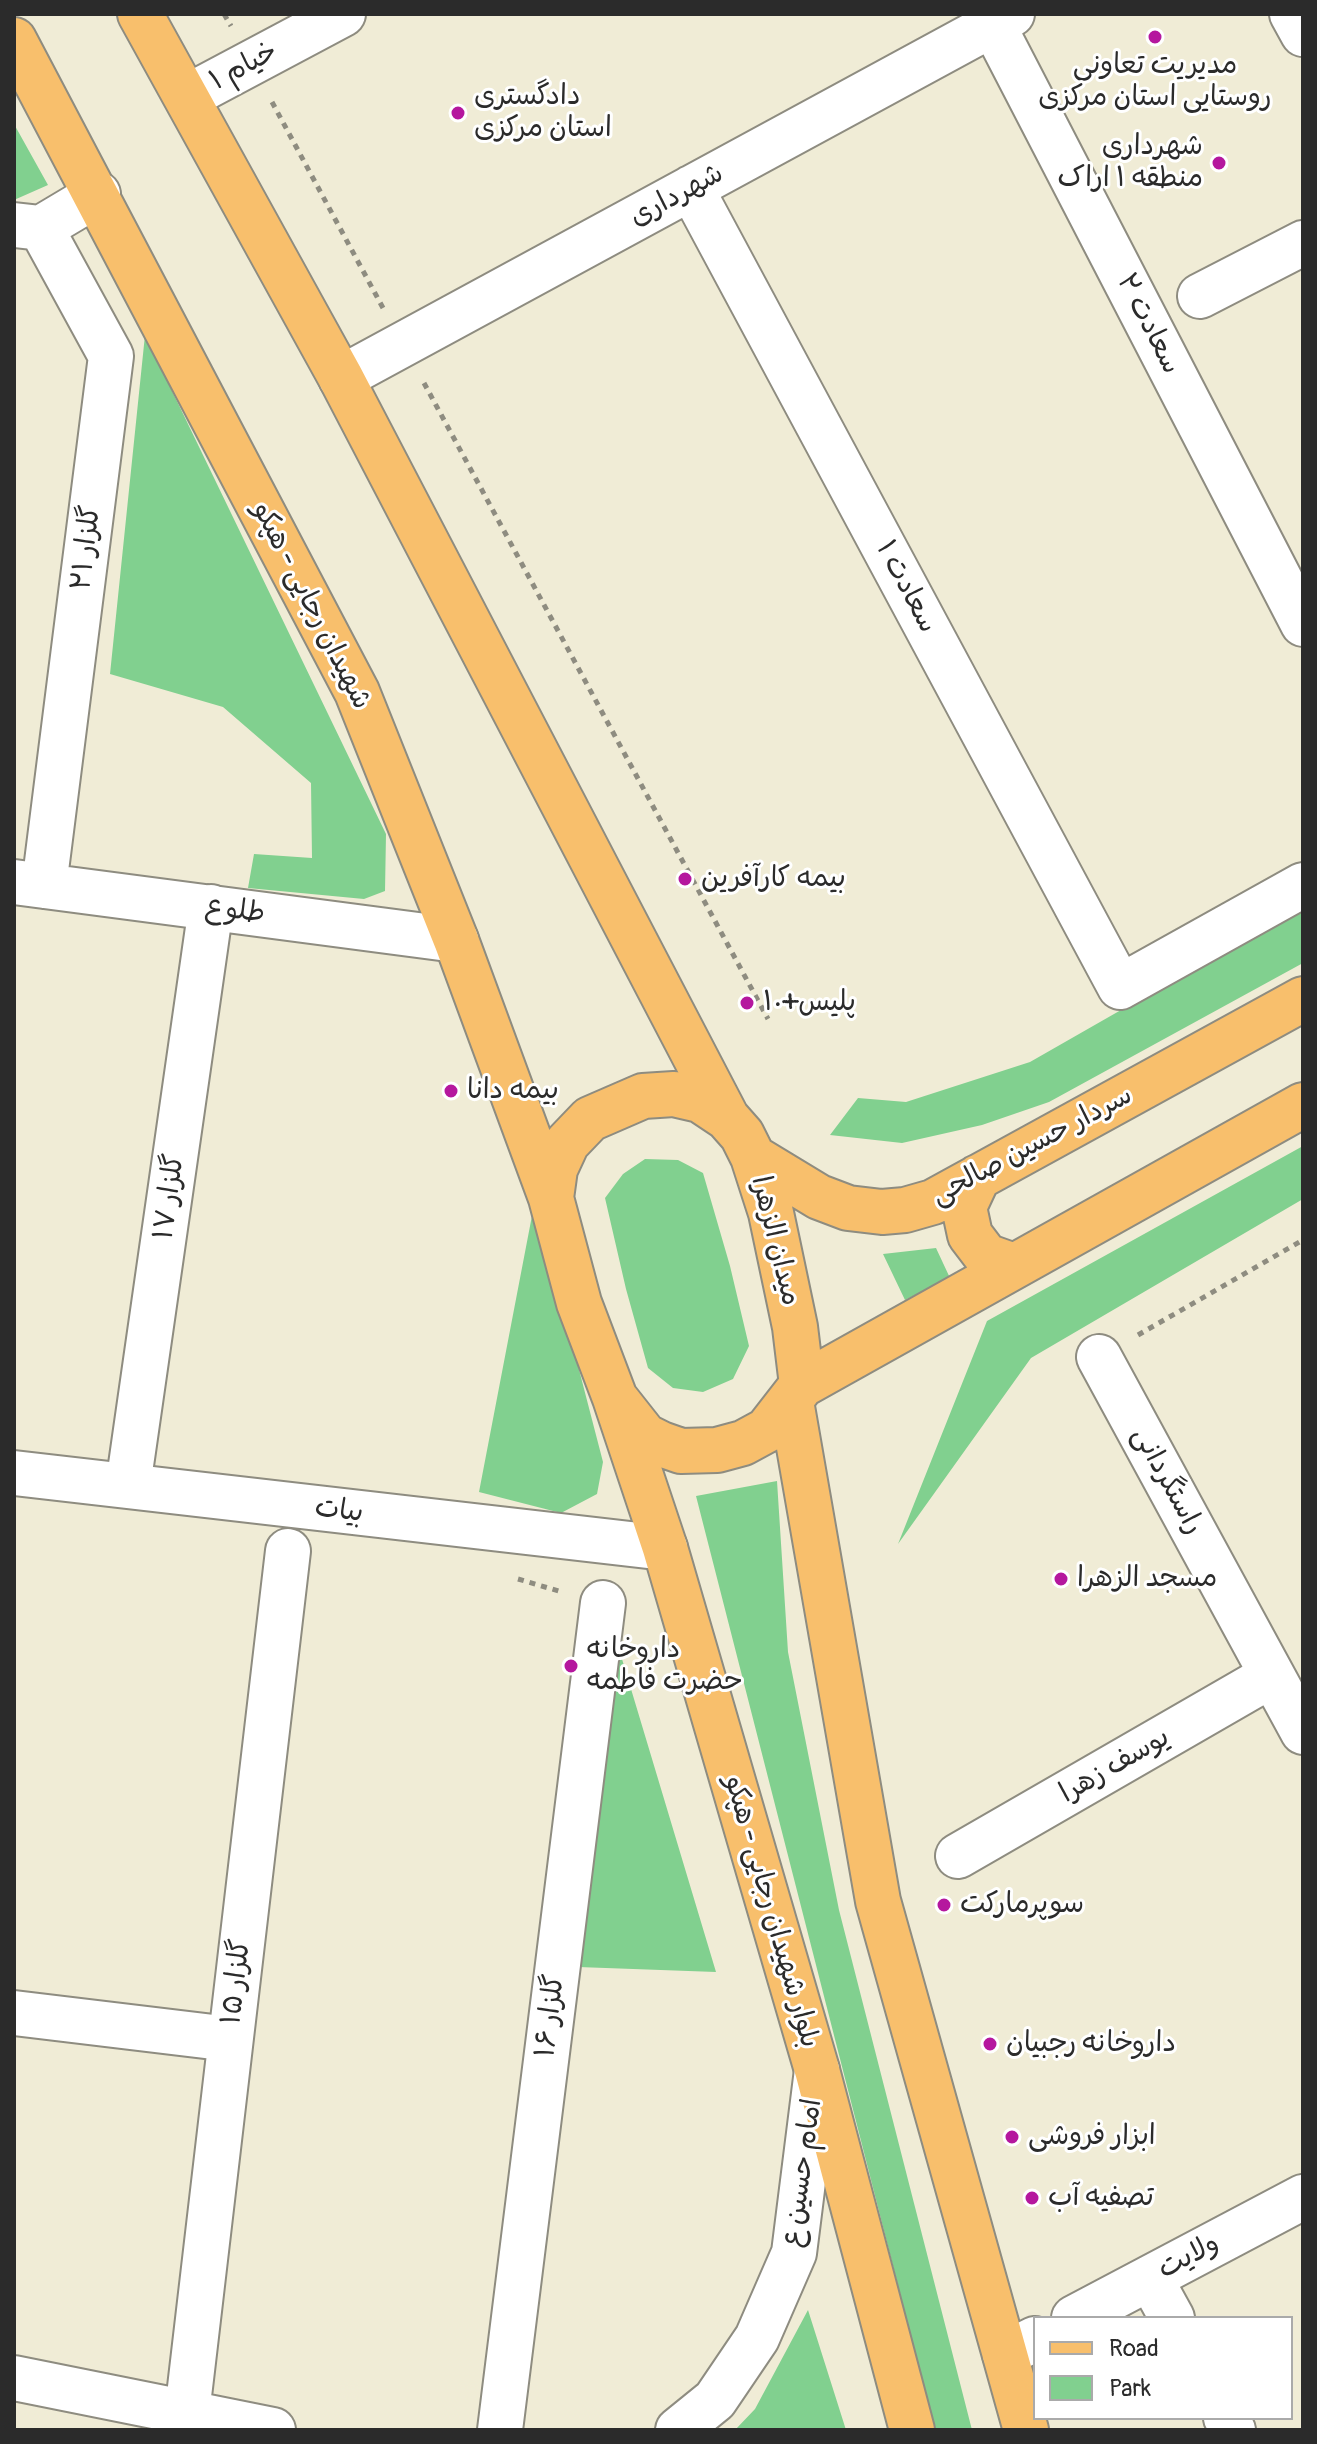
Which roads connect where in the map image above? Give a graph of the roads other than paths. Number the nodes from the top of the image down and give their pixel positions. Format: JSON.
{"nodes":[{"id":1,"x":140,"y":14,"type":"edge"},
{"id":2,"x":343,"y":14,"type":"edge"},
{"id":3,"x":1292,"y":14,"type":"edge"},
{"id":4,"x":1002,"y":19,"type":"edge"},
{"id":5,"x":1303,"y":34,"type":"edge"},
{"id":6,"x":14,"y":40,"type":"edge"},
{"id":7,"x":187,"y":97,"type":"junction"},
{"id":8,"x":691,"y":188,"type":"junction"},
{"id":9,"x":98,"y":194,"type":"junction"},
{"id":10,"x":28,"y":226,"type":"edge"},
{"id":11,"x":1303,"y":243,"type":"edge"},
{"id":12,"x":1200,"y":296,"type":"dead end"},
{"id":13,"x":341,"y":378,"type":"junction"},
{"id":14,"x":1303,"y":624,"type":"edge"},
{"id":15,"x":29,"y":884,"type":"edge"},
{"id":16,"x":1303,"y":885,"type":"edge"},
{"id":17,"x":211,"y":907,"type":"junction"},
{"id":18,"x":456,"y":940,"type":"junction"},
{"id":19,"x":1303,"y":999,"type":"edge"},
{"id":20,"x":1303,"y":1105,"type":"edge"},
{"id":21,"x":727,"y":1118,"type":"junction"},
{"id":22,"x":753,"y":1157,"type":"junction"},
{"id":23,"x":978,"y":1177,"type":"junction"},
{"id":24,"x":551,"y":1198,"type":"junction"},
{"id":25,"x":1014,"y":1266,"type":"junction"},
{"id":26,"x":1099,"y":1357,"type":"road end"},
{"id":27,"x":796,"y":1393,"type":"junction"},
{"id":28,"x":615,"y":1398,"type":"junction"},
{"id":29,"x":14,"y":1473,"type":"edge"},
{"id":30,"x":128,"y":1486,"type":"junction"},
{"id":31,"x":665,"y":1548,"type":"junction"},
{"id":32,"x":288,"y":1551,"type":"dead end"},
{"id":33,"x":603,"y":1603,"type":"dead end"},
{"id":34,"x":1272,"y":1675,"type":"junction"},
{"id":35,"x":1303,"y":1732,"type":"edge"},
{"id":36,"x":958,"y":1856,"type":"dead end"},
{"id":37,"x":14,"y":2013,"type":"edge"},
{"id":38,"x":230,"y":2039,"type":"junction"},
{"id":39,"x":817,"y":2070,"type":"junction"},
{"id":40,"x":1303,"y":2197,"type":"edge"},
{"id":41,"x":1150,"y":2278,"type":"junction"},
{"id":42,"x":1078,"y":2316,"type":"edge"},
{"id":43,"x":1171,"y":2316,"type":"edge"},
{"id":44,"x":1020,"y":2347,"type":"edge"},
{"id":45,"x":14,"y":2378,"type":"edge"},
{"id":46,"x":187,"y":2413,"type":"junction"},
{"id":47,"x":273,"y":2430,"type":"edge"},
{"id":48,"x":500,"y":2430,"type":"edge"},
{"id":49,"x":678,"y":2430,"type":"edge"},
{"id":50,"x":912,"y":2430,"type":"edge"},
{"id":51,"x":1026,"y":2430,"type":"edge"}],
"edges":[{"from":1,"to":7,"type":"main road"},
{"from":2,"to":7,"type":"street","name":"خیام ۱"},
{"from":3,"to":5,"type":"street"},
{"from":4,"to":8,"type":"street","name":"شهرداری"},
{"from":4,"to":14,"type":"street","name":"سعادت ۲"},
{"from":6,"to":9,"type":"main road","name":"شهیدان رجایی - هپکو"},
{"from":7,"to":13,"type":"main road"},
{"from":8,"to":13,"type":"street","name":"شهرداری"},
{"from":8,"to":16,"type":"street","name":"سعادت ۱"},
{"from":9,"to":10,"type":"street"},
{"from":9,"to":18,"type":"main road","name":"شهیدان رجایی - هپکو"},
{"from":10,"to":15,"type":"street","name":"گلزار ۲۱"},
{"from":11,"to":12,"type":"street"},
{"from":13,"to":21,"type":"main road"},
{"from":15,"to":17,"type":"street","name":"طلوع"},
{"from":17,"to":18,"type":"street","name":"طلوع"},
{"from":17,"to":30,"type":"street","name":"گلزار ۱۷"},
{"from":18,"to":24,"type":"main road","name":"شهیدان رجایی - هپکو"},
{"from":19,"to":23,"type":"main road","name":"سردار حسین صالحی"},
{"from":20,"to":25,"type":"main road"},
{"from":21,"to":22,"type":"main road","name":"میدان الزهرا"},
{"from":21,"to":24,"type":"main road","name":"میدان الزهرا"},
{"from":22,"to":23,"type":"main road","name":"سردار حسین صالحی"},
{"from":22,"to":27,"type":"main road","name":"میدان الزهرا"},
{"from":23,"to":25,"type":"main road"},
{"from":24,"to":28,"type":"main road","name":"میدان الزهرا"},
{"from":25,"to":27,"type":"main road"},
{"from":26,"to":34,"type":"street","name":"راستگردانی"},
{"from":27,"to":28,"type":"main road","name":"میدان الزهرا"},
{"from":27,"to":44,"type":"main road"},
{"from":28,"to":31,"type":"main road","name":"بلوار شهیدان رجایی - هپکو"},
{"from":29,"to":30,"type":"street","name":"بیات"},
{"from":30,"to":31,"type":"street","name":"بیات"},
{"from":31,"to":39,"type":"main road","name":"بلوار شهیدان رجایی - هپکو"},
{"from":32,"to":38,"type":"street","name":"گلزار ۱۵"},
{"from":33,"to":48,"type":"street","name":"گلزار ۱۶"},
{"from":34,"to":35,"type":"street","name":"راستگردانی"},
{"from":34,"to":36,"type":"street","name":"یوسف زهرا"},
{"from":37,"to":38,"type":"street"},
{"from":38,"to":46,"type":"street","name":"گلزار ۱۵"},
{"from":39,"to":49,"type":"street","name":"امام حسین ع"},
{"from":39,"to":50,"type":"main road","name":"بلوار شهیدان رجایی - هپکو"},
{"from":40,"to":41,"type":"street","name":"ولایت"},
{"from":41,"to":42,"type":"street","name":"ولایت"},
{"from":41,"to":43,"type":"street"},
{"from":44,"to":51,"type":"main road"},
{"from":45,"to":46,"type":"street"},
{"from":46,"to":47,"type":"street"}]}
